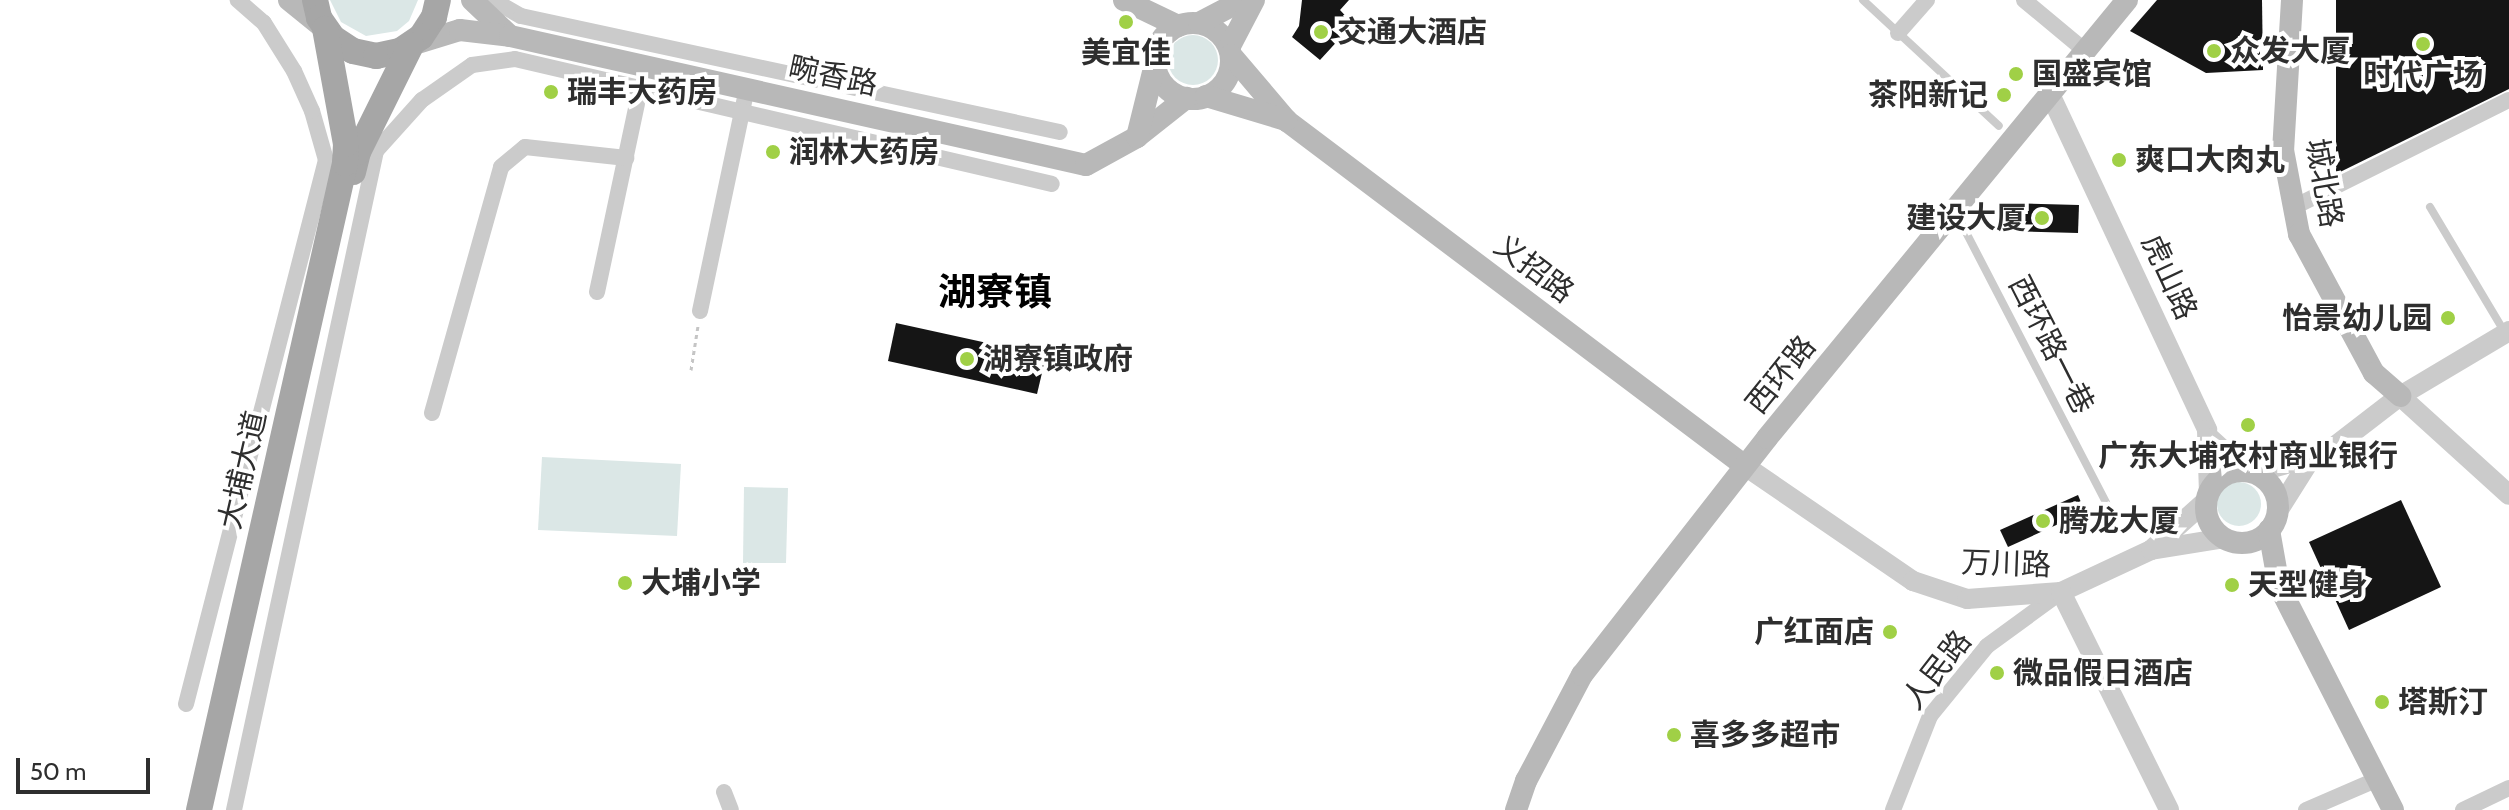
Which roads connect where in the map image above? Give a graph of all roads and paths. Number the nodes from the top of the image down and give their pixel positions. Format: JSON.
{"nodes":[{"id":1,"x":238,"y":0,"type":"edge"},
{"id":2,"x":289,"y":0,"type":"edge"},
{"id":3,"x":315,"y":0,"type":"edge"},
{"id":4,"x":438,"y":0,"type":"edge"},
{"id":5,"x":472,"y":0,"type":"edge"},
{"id":6,"x":493,"y":0,"type":"edge"},
{"id":7,"x":1243,"y":0,"type":"edge"},
{"id":8,"x":1254,"y":0,"type":"edge"},
{"id":9,"x":1863,"y":0,"type":"edge"},
{"id":10,"x":1927,"y":0,"type":"edge"},
{"id":11,"x":2024,"y":0,"type":"edge"},
{"id":12,"x":2127,"y":0,"type":"edge"},
{"id":13,"x":2292,"y":0,"type":"edge"},
{"id":14,"x":1128,"y":3,"type":"edge"},
{"id":15,"x":1188,"y":24,"type":"junction"},
{"id":16,"x":325,"y":29,"type":"junction"},
{"id":17,"x":1898,"y":33,"type":"junction"},
{"id":18,"x":510,"y":36,"type":"junction"},
{"id":19,"x":411,"y":45,"type":"junction"},
{"id":20,"x":2084,"y":50,"type":"junction"},
{"id":21,"x":1230,"y":51,"type":"junction"},
{"id":22,"x":1155,"y":59,"type":"junction"},
{"id":23,"x":747,"y":88,"type":"junction"},
{"id":24,"x":2049,"y":92,"type":"junction"},
{"id":25,"x":1196,"y":97,"type":"junction"},
{"id":26,"x":2509,"y":100,"type":"edge"},
{"id":27,"x":637,"y":104,"type":"dead end"},
{"id":28,"x":742,"y":111,"type":"junction"},
{"id":29,"x":1287,"y":121,"type":"junction"},
{"id":30,"x":1999,"y":126,"type":"dead end"},
{"id":31,"x":1060,"y":132,"type":"dead end"},
{"id":32,"x":1137,"y":137,"type":"junction"},
{"id":33,"x":352,"y":148,"type":"junction"},
{"id":34,"x":626,"y":158,"type":"junction"},
{"id":35,"x":1052,"y":184,"type":"dead end"},
{"id":36,"x":2294,"y":207,"type":"junction"},
{"id":37,"x":2430,"y":207,"type":"dead end"},
{"id":38,"x":1954,"y":209,"type":"junction"},
{"id":39,"x":597,"y":292,"type":"dead end"},
{"id":40,"x":700,"y":311,"type":"joint"},
{"id":41,"x":2507,"y":332,"type":"edge"},
{"id":42,"x":691,"y":370,"type":"dead end"},
{"id":43,"x":2400,"y":396,"type":"junction"},
{"id":44,"x":432,"y":413,"type":"dead end"},
{"id":45,"x":2210,"y":438,"type":"junction"},
{"id":46,"x":2312,"y":457,"type":"junction"},
{"id":47,"x":1745,"y":466,"type":"junction"},
{"id":48,"x":2250,"y":472,"type":"junction"},
{"id":49,"x":2509,"y":495,"type":"edge"},
{"id":50,"x":2208,"y":496,"type":"junction"},
{"id":51,"x":2106,"y":502,"type":"dead end"},
{"id":52,"x":2273,"y":521,"type":"junction"},
{"id":53,"x":2231,"y":540,"type":"junction"},
{"id":54,"x":2151,"y":550,"type":"junction"},
{"id":55,"x":2277,"y":576,"type":"junction"},
{"id":56,"x":2061,"y":592,"type":"junction"},
{"id":57,"x":186,"y":704,"type":"dead end"},
{"id":58,"x":2378,"y":779,"type":"junction"},
{"id":59,"x":2509,"y":788,"type":"edge"},
{"id":60,"x":724,"y":792,"type":"dead end"},
{"id":61,"x":199,"y":810,"type":"edge"},
{"id":62,"x":206,"y":810,"type":"edge"},
{"id":63,"x":234,"y":810,"type":"edge"},
{"id":64,"x":731,"y":810,"type":"edge"},
{"id":65,"x":1516,"y":810,"type":"edge"},
{"id":66,"x":1893,"y":810,"type":"edge"},
{"id":67,"x":2169,"y":810,"type":"edge"},
{"id":68,"x":2306,"y":810,"type":"edge"},
{"id":69,"x":2393,"y":810,"type":"edge"},
{"id":70,"x":2463,"y":810,"type":"edge"}],
"edges":[{"from":1,"to":57,"type":"street"},
{"from":2,"to":16,"type":"main road"},
{"from":3,"to":16,"type":"main road"},
{"from":4,"to":19,"type":"main road"},
{"from":5,"to":18,"type":"main road"},
{"from":6,"to":31,"type":"street"},
{"from":7,"to":15,"type":"main road"},
{"from":8,"to":21,"type":"main road"},
{"from":9,"to":17,"type":"lane"},
{"from":10,"to":17,"type":"street"},
{"from":11,"to":20,"type":"street"},
{"from":12,"to":20,"type":"main road","name":"西环路"},
{"from":13,"to":36,"type":"main road","name":"城北路"},
{"from":14,"to":15,"type":"main road"},
{"from":14,"to":22,"type":"main road"},
{"from":15,"to":21,"type":"main road"},
{"from":15,"to":22,"type":"main road"},
{"from":16,"to":19,"type":"main road"},
{"from":16,"to":33,"type":"main road"},
{"from":17,"to":30,"type":"lane"},
{"from":18,"to":19,"type":"main road","name":"畹香路"},
{"from":18,"to":23,"type":"main road","name":"畹香路"},
{"from":19,"to":33,"type":"main road"},
{"from":20,"to":24,"type":"main road","name":"西环路"},
{"from":21,"to":25,"type":"main road"},
{"from":21,"to":29,"type":"main road"},
{"from":22,"to":25,"type":"main road"},
{"from":22,"to":32,"type":"main road"},
{"from":23,"to":28,"type":"street"},
{"from":23,"to":32,"type":"main road","name":"畹香路"},
{"from":24,"to":38,"type":"main road","name":"西环路"},
{"from":24,"to":45,"type":"street","name":"虎山路"},
{"from":25,"to":29,"type":"main road"},
{"from":25,"to":32,"type":"main road","name":"畹香路"},
{"from":26,"to":36,"type":"street"},
{"from":27,"to":34,"type":"street"},
{"from":28,"to":35,"type":"street"},
{"from":28,"to":40,"type":"street"},
{"from":28,"to":63,"type":"street"},
{"from":29,"to":47,"type":"main road","name":"义招路"},
{"from":33,"to":61,"type":"main road","name":"大埔大道"},
{"from":33,"to":62,"type":"main road","name":"大埔大道"},
{"from":34,"to":39,"type":"street"},
{"from":34,"to":44,"type":"street"},
{"from":36,"to":43,"type":"main road","name":"城北路"},
{"from":37,"to":41,"type":"lane"},
{"from":38,"to":47,"type":"main road","name":"西环路"},
{"from":38,"to":51,"type":"lane","name":"西环路一巷"},
{"from":40,"to":42,"type":"path"},
{"from":41,"to":43,"type":"street"},
{"from":43,"to":46,"type":"street"},
{"from":43,"to":49,"type":"street"},
{"from":45,"to":48,"type":"street"},
{"from":45,"to":50,"type":"street","name":"虎山路"},
{"from":46,"to":48,"type":"street"},
{"from":46,"to":52,"type":"street"},
{"from":47,"to":56,"type":"street","name":"万川路"},
{"from":47,"to":65,"type":"main road","name":"西环路"},
{"from":48,"to":50,"type":"main road"},
{"from":48,"to":52,"type":"main road"},
{"from":50,"to":53,"type":"main road"},
{"from":50,"to":54,"type":"street"},
{"from":52,"to":53,"type":"main road"},
{"from":52,"to":55,"type":"main road"},
{"from":53,"to":54,"type":"street"},
{"from":53,"to":55,"type":"main road"},
{"from":54,"to":56,"type":"street"},
{"from":55,"to":58,"type":"main road"},
{"from":56,"to":66,"type":"street","name":"人民路"},
{"from":56,"to":67,"type":"street","name":"万川路"},
{"from":58,"to":68,"type":"street"},
{"from":58,"to":69,"type":"main road"},
{"from":59,"to":70,"type":"street"},
{"from":60,"to":64,"type":"street"}]}
